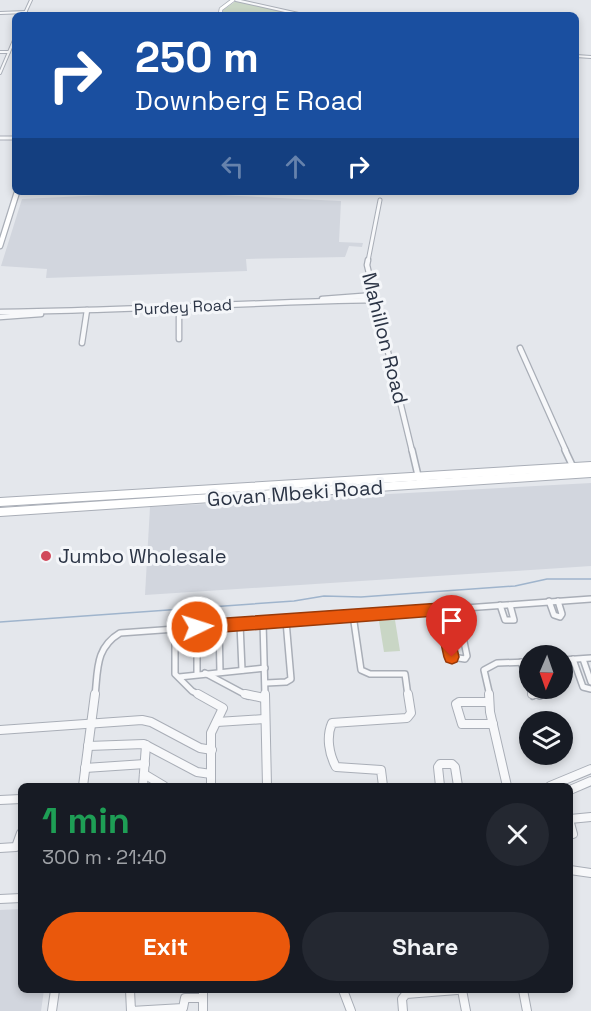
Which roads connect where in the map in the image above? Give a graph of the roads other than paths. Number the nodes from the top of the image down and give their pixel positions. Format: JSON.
{"nodes":[{"id":1,"x":234,"y":0,"type":"edge"},
{"id":2,"x":220,"y":12,"type":"edge"},
{"id":3,"x":289,"y":12,"type":"edge"},
{"id":4,"x":12,"y":45,"type":"edge"},
{"id":5,"x":0,"y":52,"type":"edge"},
{"id":6,"x":9,"y":52,"type":"junction"},
{"id":7,"x":0,"y":73,"type":"edge"},
{"id":8,"x":16,"y":195,"type":"edge"},
{"id":9,"x":380,"y":200,"type":"dead end"},
{"id":10,"x":0,"y":246,"type":"edge"},
{"id":11,"x":375,"y":298,"type":"junction"},
{"id":12,"x":179,"y":308,"type":"junction"},
{"id":13,"x":87,"y":310,"type":"junction"},
{"id":14,"x":0,"y":312,"type":"edge"},
{"id":15,"x":57,"y":312,"type":"junction"},
{"id":16,"x":0,"y":317,"type":"edge"},
{"id":17,"x":179,"y":339,"type":"dead end"},
{"id":18,"x":82,"y":343,"type":"dead end"},
{"id":19,"x":520,"y":348,"type":"dead end"},
{"id":20,"x":591,"y":466,"type":"edge"},
{"id":21,"x":573,"y":467,"type":"junction"},
{"id":22,"x":591,"y":473,"type":"edge"},
{"id":23,"x":419,"y":476,"type":"junction"},
{"id":24,"x":420,"y":484,"type":"junction"},
{"id":25,"x":0,"y":502,"type":"edge"},
{"id":26,"x":0,"y":512,"type":"edge"},
{"id":27,"x":591,"y":598,"type":"edge"},
{"id":28,"x":558,"y":601,"type":"junction"},
{"id":29,"x":549,"y":602,"type":"junction"},
{"id":30,"x":510,"y":604,"type":"junction"},
{"id":31,"x":500,"y":605,"type":"junction"},
{"id":32,"x":457,"y":608,"type":"junction"},
{"id":33,"x":441,"y":609,"type":"junction"},
{"id":34,"x":353,"y":615,"type":"junction"},
{"id":35,"x":286,"y":621,"type":"junction"},
{"id":36,"x":262,"y":622,"type":"junction"},
{"id":37,"x":240,"y":624,"type":"junction"},
{"id":38,"x":219,"y":625,"type":"junction"},
{"id":39,"x":197,"y":627,"type":"junction"},
{"id":40,"x":175,"y":628,"type":"junction"},
{"id":41,"x":591,"y":658,"type":"edge"},
{"id":42,"x":573,"y":659,"type":"joint"},
{"id":43,"x":583,"y":659,"type":"junction"},
{"id":44,"x":519,"y":662,"type":"edge"},
{"id":45,"x":265,"y":668,"type":"junction"},
{"id":46,"x":242,"y":670,"type":"junction"},
{"id":47,"x":220,"y":672,"type":"junction"},
{"id":48,"x":197,"y":673,"type":"junction"},
{"id":49,"x":205,"y":673,"type":"junction"},
{"id":50,"x":179,"y":677,"type":"junction"},
{"id":51,"x":591,"y":682,"type":"edge"},
{"id":52,"x":266,"y":683,"type":"junction"},
{"id":53,"x":591,"y":689,"type":"edge"},
{"id":54,"x":264,"y":698,"type":"junction"},
{"id":55,"x":488,"y":702,"type":"junction"},
{"id":56,"x":264,"y":719,"type":"junction"},
{"id":57,"x":146,"y":721,"type":"joint"},
{"id":58,"x":217,"y":722,"type":"junction"},
{"id":59,"x":90,"y":723,"type":"junction"},
{"id":60,"x":493,"y":724,"type":"junction"},
{"id":61,"x":0,"y":730,"type":"edge"},
{"id":62,"x":146,"y":745,"type":"junction"},
{"id":63,"x":88,"y":746,"type":"junction"},
{"id":64,"x":212,"y":750,"type":"junction"},
{"id":65,"x":145,"y":764,"type":"junction"},
{"id":66,"x":85,"y":768,"type":"junction"},
{"id":67,"x":591,"y":769,"type":"edge"},
{"id":68,"x":144,"y":774,"type":"junction"},
{"id":69,"x":212,"y":774,"type":"junction"},
{"id":70,"x":591,"y":781,"type":"edge"},
{"id":71,"x":82,"y":783,"type":"edge"},
{"id":72,"x":143,"y":783,"type":"edge"},
{"id":73,"x":159,"y":783,"type":"edge"},
{"id":74,"x":211,"y":783,"type":"edge"},
{"id":75,"x":267,"y":783,"type":"edge"},
{"id":76,"x":383,"y":783,"type":"edge"},
{"id":77,"x":440,"y":783,"type":"edge"},
{"id":78,"x":458,"y":783,"type":"edge"},
{"id":79,"x":506,"y":783,"type":"edge"},
{"id":80,"x":566,"y":783,"type":"edge"},
{"id":81,"x":573,"y":789,"type":"edge"},
{"id":82,"x":18,"y":799,"type":"edge"},
{"id":83,"x":0,"y":800,"type":"edge"},
{"id":84,"x":591,"y":817,"type":"edge"},
{"id":85,"x":573,"y":819,"type":"edge"},
{"id":86,"x":18,"y":841,"type":"edge"},
{"id":87,"x":0,"y":848,"type":"edge"},
{"id":88,"x":573,"y":870,"type":"edge"},
{"id":89,"x":591,"y":873,"type":"edge"},
{"id":90,"x":18,"y":898,"type":"edge"},
{"id":91,"x":0,"y":899,"type":"edge"},
{"id":92,"x":55,"y":993,"type":"edge"},
{"id":93,"x":130,"y":993,"type":"edge"},
{"id":94,"x":344,"y":993,"type":"edge"},
{"id":95,"x":405,"y":993,"type":"edge"},
{"id":96,"x":463,"y":993,"type":"edge"},
{"id":97,"x":524,"y":993,"type":"edge"},
{"id":98,"x":185,"y":994,"type":"edge"},
{"id":99,"x":203,"y":994,"type":"edge"},
{"id":100,"x":52,"y":1011,"type":"edge"},
{"id":101,"x":203,"y":1011,"type":"edge"},
{"id":102,"x":351,"y":1011,"type":"edge"},
{"id":103,"x":403,"y":1011,"type":"edge"},
{"id":104,"x":466,"y":1011,"type":"edge"},
{"id":105,"x":527,"y":1011,"type":"edge"}],
"edges":[{"from":1,"to":2,"type":"main road"},
{"from":1,"to":3,"type":"street"},
{"from":4,"to":6,"type":"street"},
{"from":5,"to":6,"type":"street"},
{"from":6,"to":7,"type":"street"},
{"from":8,"to":10,"type":"main road"},
{"from":9,"to":11,"type":"street","name":"Mahillon Road"},
{"from":11,"to":12,"type":"street","name":"Purdey Road"},
{"from":11,"to":23,"type":"street","name":"Mahillon Road"},
{"from":12,"to":13,"type":"street","name":"Purdey Road"},
{"from":12,"to":17,"type":"street"},
{"from":13,"to":15,"type":"street","name":"Purdey Road"},
{"from":13,"to":18,"type":"street"},
{"from":14,"to":15,"type":"street","name":"Purdey Road"},
{"from":15,"to":16,"type":"street","name":"Purdey Road"},
{"from":19,"to":21,"type":"street"},
{"from":20,"to":21,"type":"main road","name":"Govan Mbeki Road"},
{"from":21,"to":23,"type":"main road","name":"Govan Mbeki Road"},
{"from":22,"to":24,"type":"main road","name":"Govan Mbeki Road"},
{"from":23,"to":24,"type":"street","name":"Mahillon Road"},
{"from":23,"to":25,"type":"main road","name":"Govan Mbeki Road"},
{"from":24,"to":26,"type":"main road","name":"Govan Mbeki Road"},
{"from":27,"to":28,"type":"street"},
{"from":28,"to":29,"type":"street"},
{"from":28,"to":29,"type":"street"},
{"from":29,"to":30,"type":"street"},
{"from":30,"to":31,"type":"street"},
{"from":30,"to":31,"type":"street"},
{"from":31,"to":32,"type":"street"},
{"from":32,"to":33,"type":"street"},
{"from":32,"to":33,"type":"street"},
{"from":33,"to":34,"type":"street"},
{"from":34,"to":35,"type":"street"},
{"from":34,"to":76,"type":"street"},
{"from":35,"to":36,"type":"street"},
{"from":35,"to":52,"type":"street"},
{"from":36,"to":37,"type":"street"},
{"from":36,"to":45,"type":"street"},
{"from":37,"to":38,"type":"street"},
{"from":37,"to":46,"type":"street"},
{"from":38,"to":39,"type":"street"},
{"from":38,"to":47,"type":"street"},
{"from":39,"to":40,"type":"street"},
{"from":39,"to":48,"type":"street"},
{"from":40,"to":50,"type":"street"},
{"from":40,"to":59,"type":"street"},
{"from":41,"to":43,"type":"street"},
{"from":42,"to":43,"type":"street"},
{"from":42,"to":53,"type":"street"},
{"from":43,"to":51,"type":"street"},
{"from":44,"to":55,"type":"street"},
{"from":45,"to":46,"type":"street"},
{"from":45,"to":52,"type":"street"},
{"from":46,"to":47,"type":"street"},
{"from":47,"to":49,"type":"street"},
{"from":48,"to":49,"type":"street"},
{"from":48,"to":50,"type":"street"},
{"from":49,"to":54,"type":"street"},
{"from":50,"to":58,"type":"street"},
{"from":52,"to":54,"type":"street"},
{"from":54,"to":56,"type":"street"},
{"from":55,"to":60,"type":"street"},
{"from":55,"to":60,"type":"street"},
{"from":56,"to":58,"type":"street"},
{"from":56,"to":75,"type":"street"},
{"from":57,"to":59,"type":"street"},
{"from":57,"to":64,"type":"street"},
{"from":58,"to":64,"type":"street"},
{"from":59,"to":61,"type":"street"},
{"from":59,"to":63,"type":"street"},
{"from":60,"to":79,"type":"street"},
{"from":62,"to":63,"type":"street"},
{"from":62,"to":65,"type":"street"},
{"from":62,"to":69,"type":"street"},
{"from":63,"to":66,"type":"street"},
{"from":64,"to":69,"type":"street"},
{"from":65,"to":66,"type":"street"},
{"from":65,"to":68,"type":"street"},
{"from":66,"to":71,"type":"street"},
{"from":67,"to":80,"type":"street"},
{"from":68,"to":72,"type":"street"},
{"from":68,"to":73,"type":"street"},
{"from":69,"to":74,"type":"street"},
{"from":70,"to":81,"type":"street"},
{"from":77,"to":78,"type":"street"},
{"from":82,"to":83,"type":"street"},
{"from":84,"to":85,"type":"street"},
{"from":86,"to":87,"type":"street"},
{"from":88,"to":89,"type":"street"},
{"from":90,"to":91,"type":"street"},
{"from":92,"to":100,"type":"street"},
{"from":93,"to":98,"type":"street"},
{"from":94,"to":102,"type":"street"},
{"from":95,"to":103,"type":"street"},
{"from":96,"to":104,"type":"street"},
{"from":97,"to":105,"type":"street"},
{"from":98,"to":99,"type":"street"},
{"from":99,"to":101,"type":"street"}]}
